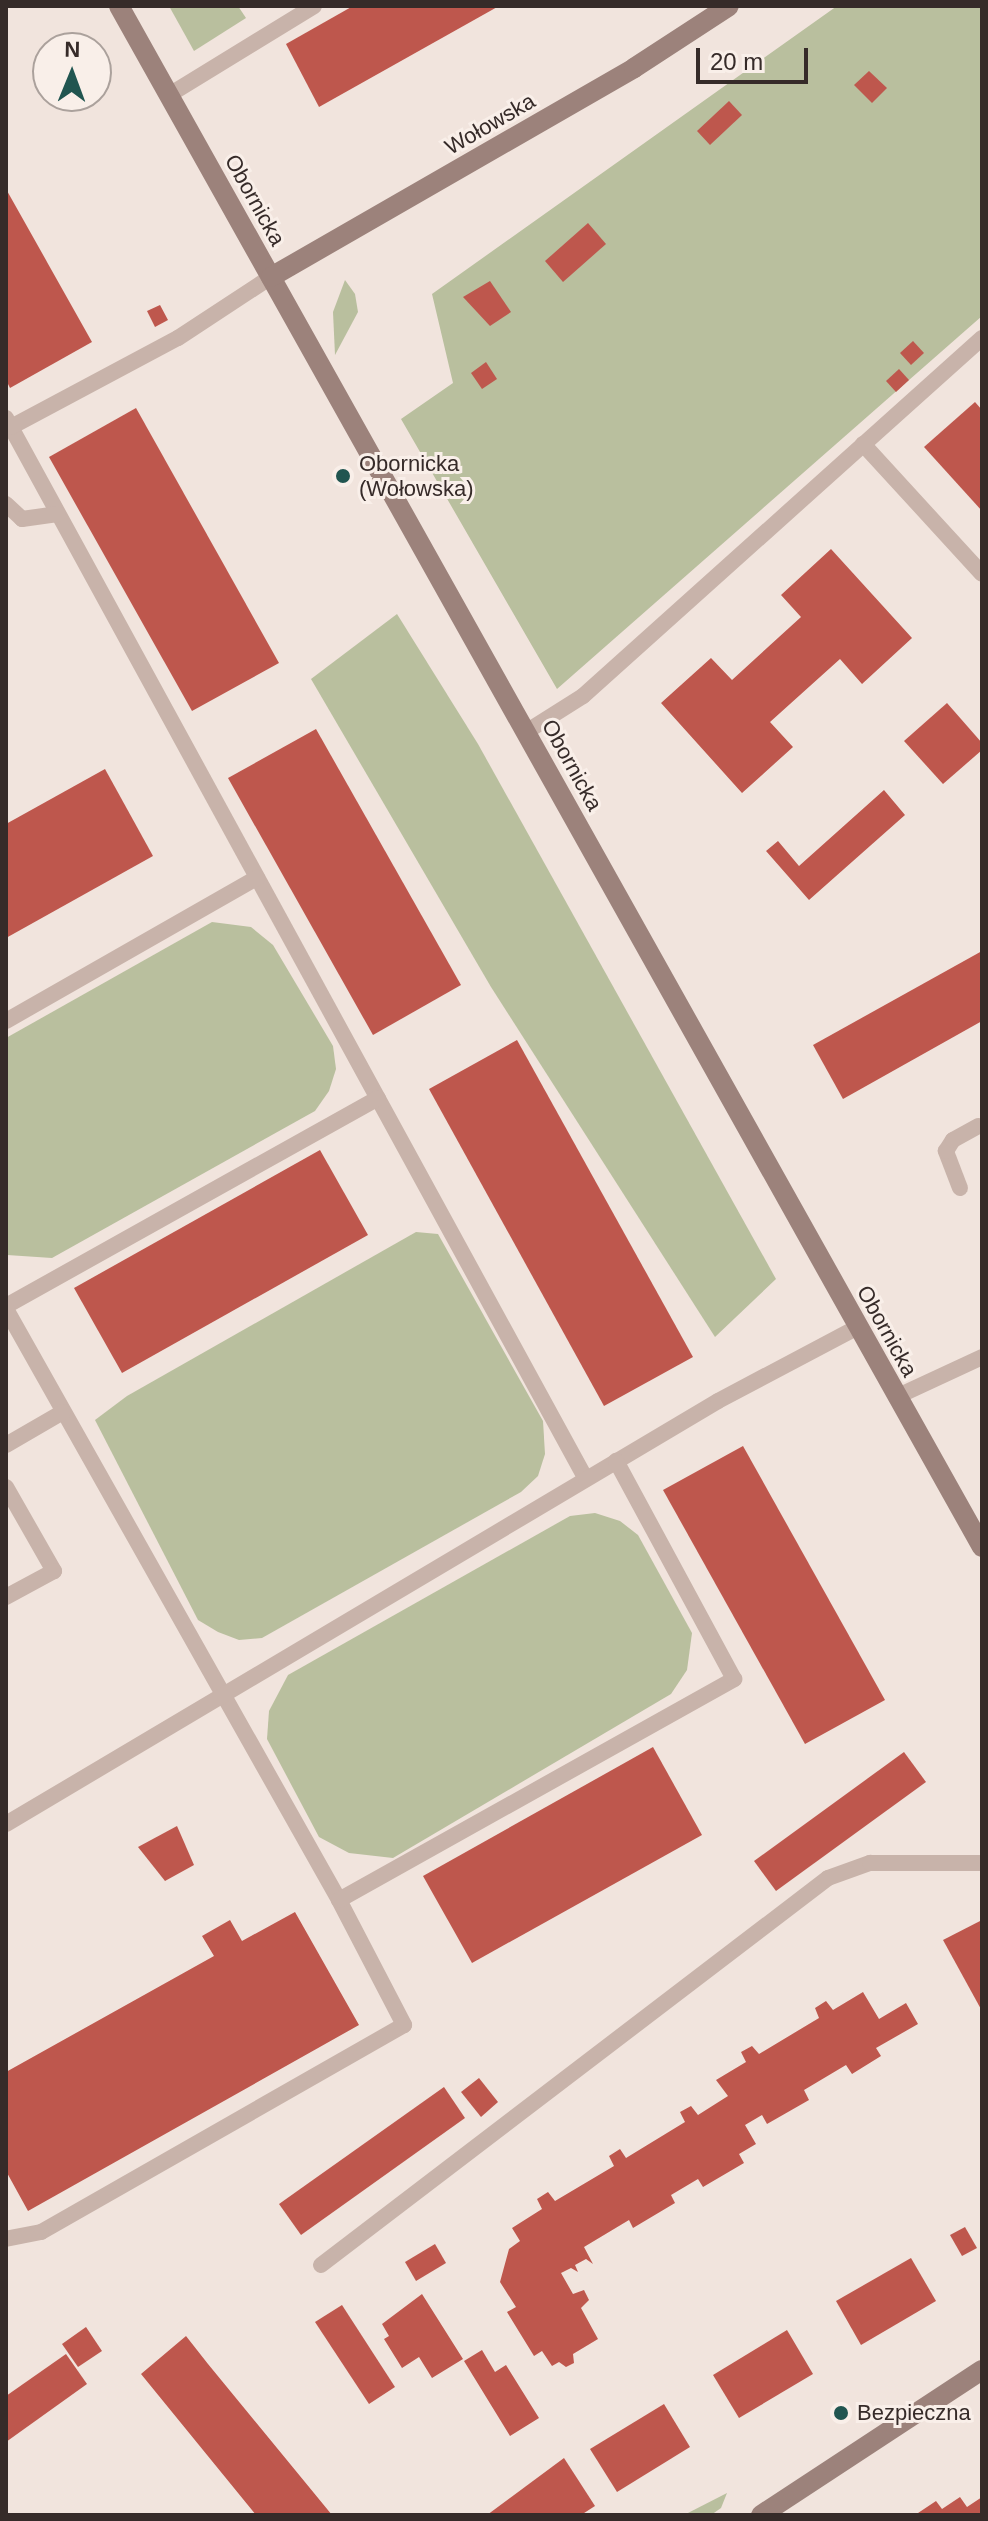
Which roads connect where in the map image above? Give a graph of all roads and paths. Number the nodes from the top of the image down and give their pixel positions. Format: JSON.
{"nodes":[{"id":1,"x":119,"y":6,"type":"edge"},
{"id":2,"x":314,"y":6,"type":"edge"},
{"id":3,"x":729,"y":6,"type":"edge"},
{"id":4,"x":169,"y":95,"type":"junction"},
{"id":5,"x":271,"y":277,"type":"junction"},
{"id":6,"x":982,"y":338,"type":"edge"},
{"id":7,"x":8,"y":423,"type":"edge"},
{"id":8,"x":863,"y":444,"type":"junction"},
{"id":9,"x":6,"y":504,"type":"edge"},
{"id":10,"x":58,"y":514,"type":"junction"},
{"id":11,"x":982,"y":574,"type":"edge"},
{"id":12,"x":526,"y":732,"type":"junction"},
{"id":13,"x":257,"y":878,"type":"junction"},
{"id":14,"x":6,"y":1021,"type":"edge"},
{"id":15,"x":378,"y":1098,"type":"junction"},
{"id":16,"x":978,"y":1126,"type":"dead end"},
{"id":17,"x":960,"y":1188,"type":"dead end"},
{"id":18,"x":6,"y":1308,"type":"edge"},
{"id":19,"x":858,"y":1327,"type":"junction"},
{"id":20,"x":982,"y":1357,"type":"edge"},
{"id":21,"x":896,"y":1397,"type":"junction"},
{"id":22,"x":63,"y":1412,"type":"junction"},
{"id":23,"x":6,"y":1445,"type":"edge"},
{"id":24,"x":616,"y":1461,"type":"junction"},
{"id":25,"x":586,"y":1479,"type":"junction"},
{"id":26,"x":6,"y":1487,"type":"edge"},
{"id":27,"x":982,"y":1547,"type":"edge"},
{"id":28,"x":6,"y":1597,"type":"edge"},
{"id":29,"x":222,"y":1692,"type":"junction"},
{"id":30,"x":6,"y":1824,"type":"edge"},
{"id":31,"x":982,"y":1863,"type":"edge"},
{"id":32,"x":339,"y":1900,"type":"junction"},
{"id":33,"x":6,"y":2239,"type":"edge"},
{"id":34,"x":321,"y":2265,"type":"dead end"},
{"id":35,"x":982,"y":2370,"type":"edge"},
{"id":36,"x":761,"y":2515,"type":"edge"}],
"edges":[{"from":1,"to":4,"type":"main road","name":"Obornicka"},
{"from":2,"to":4,"type":"lane"},
{"from":3,"to":5,"type":"main road","name":"Wołowska"},
{"from":4,"to":5,"type":"main road","name":"Obornicka"},
{"from":5,"to":7,"type":"lane"},
{"from":5,"to":12,"type":"main road","name":"Obornicka"},
{"from":6,"to":8,"type":"lane"},
{"from":7,"to":10,"type":"lane"},
{"from":8,"to":11,"type":"lane"},
{"from":8,"to":12,"type":"lane"},
{"from":9,"to":10,"type":"lane"},
{"from":10,"to":13,"type":"lane"},
{"from":12,"to":19,"type":"main road","name":"Obornicka"},
{"from":13,"to":14,"type":"lane"},
{"from":13,"to":15,"type":"lane"},
{"from":15,"to":18,"type":"lane"},
{"from":15,"to":25,"type":"lane"},
{"from":16,"to":17,"type":"lane"},
{"from":18,"to":22,"type":"lane"},
{"from":19,"to":21,"type":"main road","name":"Obornicka"},
{"from":19,"to":24,"type":"lane"},
{"from":20,"to":21,"type":"lane"},
{"from":21,"to":27,"type":"main road","name":"Obornicka"},
{"from":22,"to":23,"type":"lane"},
{"from":22,"to":29,"type":"lane"},
{"from":24,"to":25,"type":"lane"},
{"from":24,"to":32,"type":"lane"},
{"from":25,"to":29,"type":"lane"},
{"from":26,"to":28,"type":"lane"},
{"from":29,"to":30,"type":"lane"},
{"from":29,"to":32,"type":"lane"},
{"from":31,"to":34,"type":"lane"},
{"from":32,"to":33,"type":"lane"},
{"from":35,"to":36,"type":"main road"}]}
